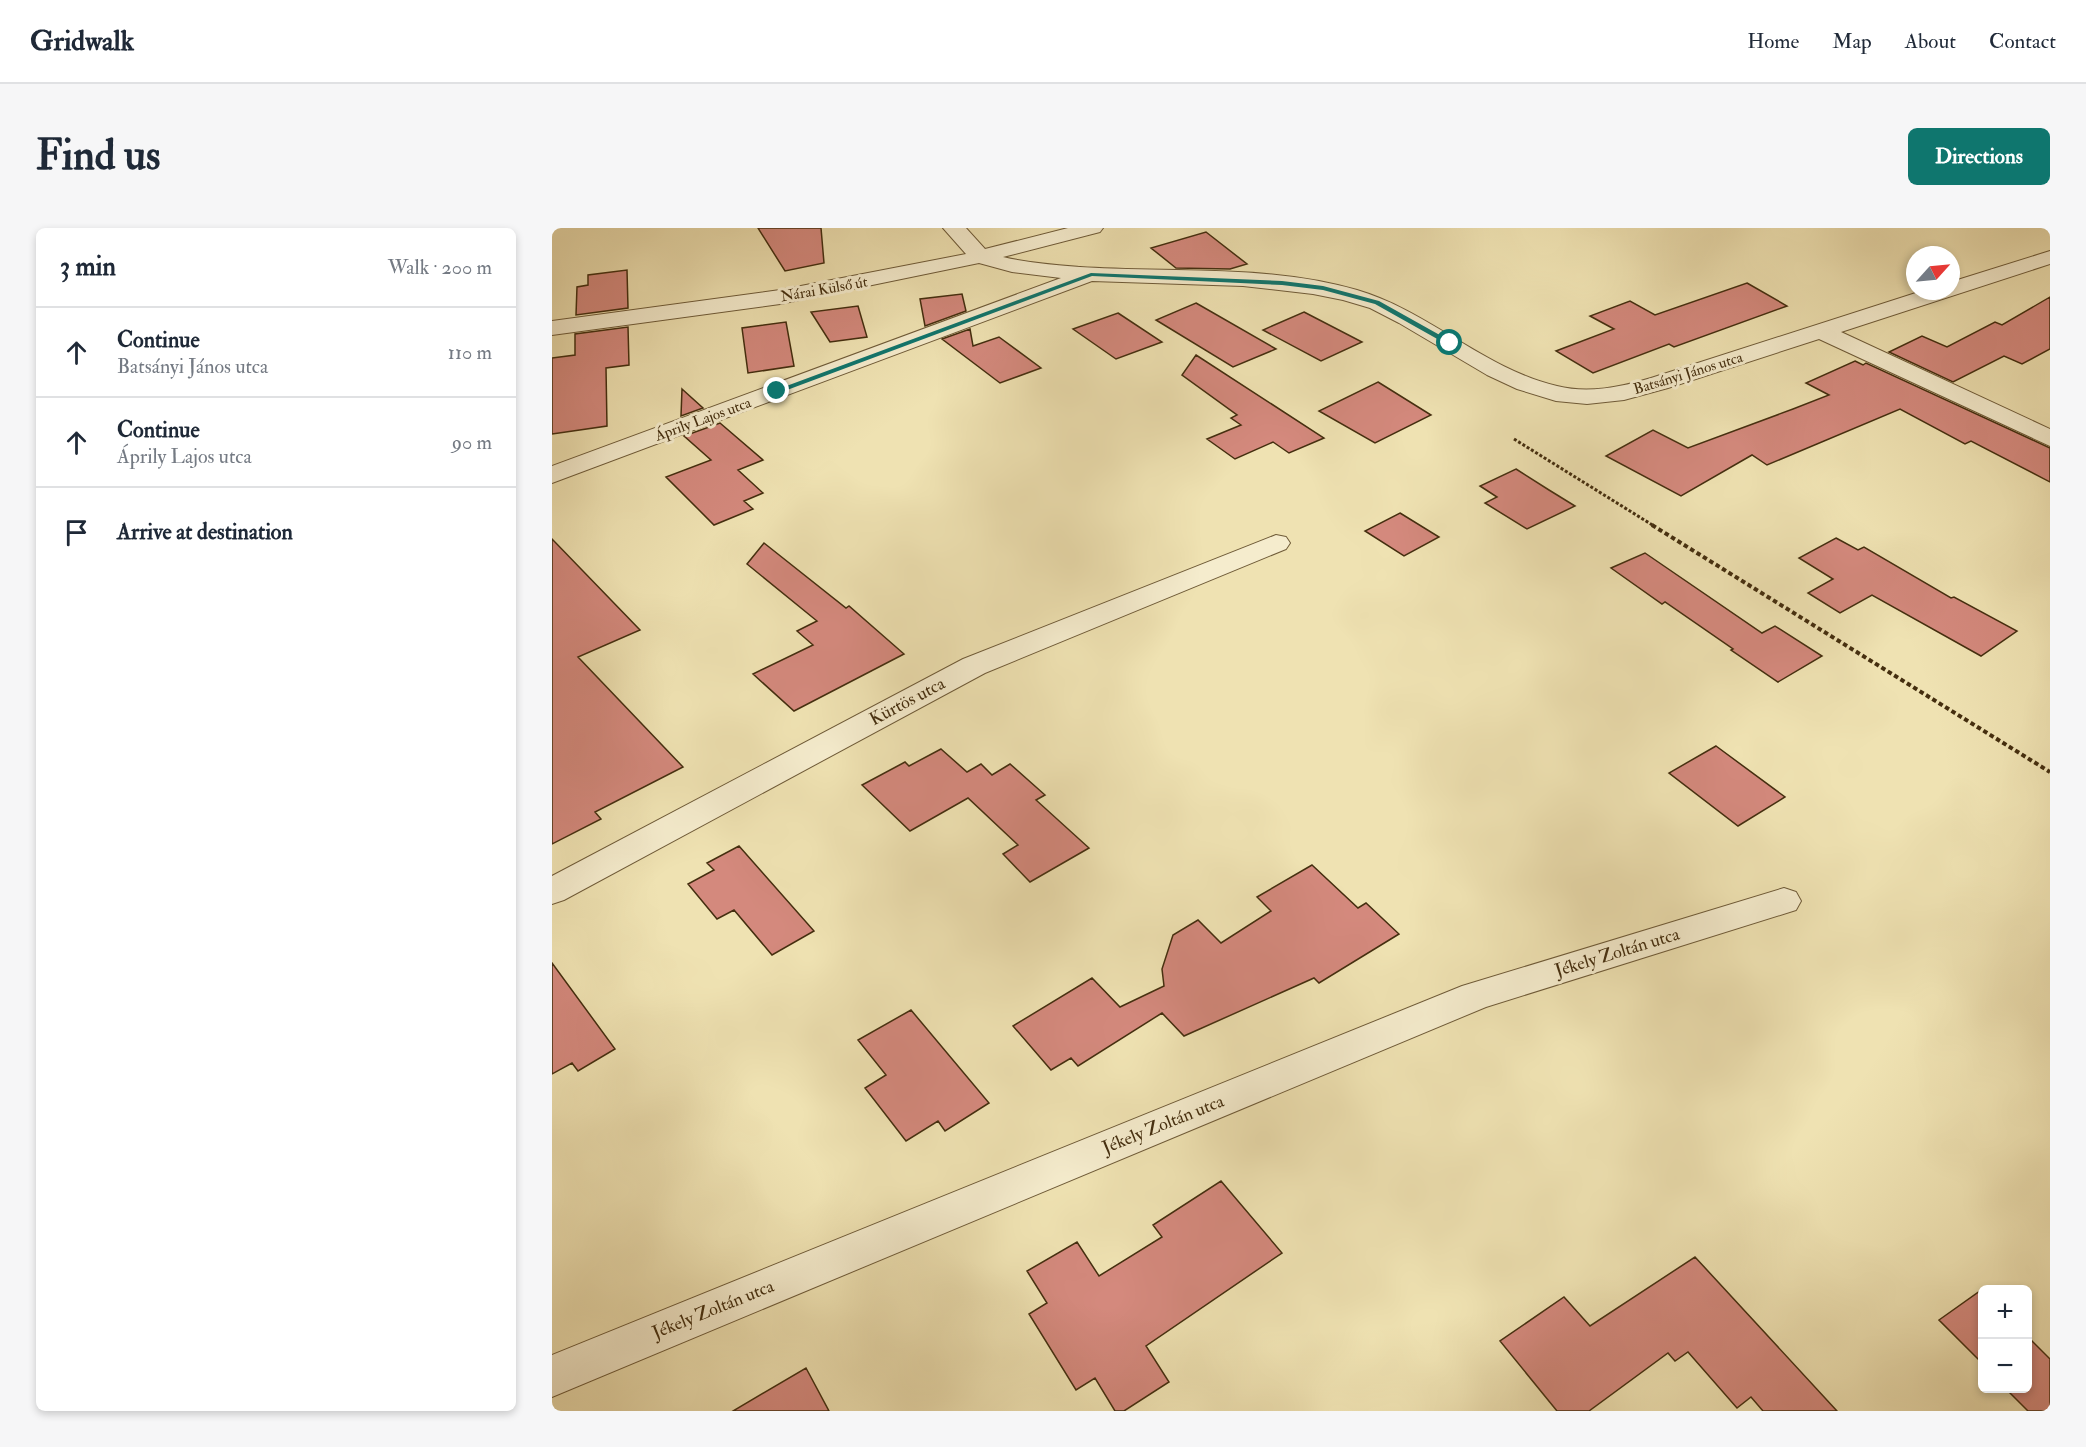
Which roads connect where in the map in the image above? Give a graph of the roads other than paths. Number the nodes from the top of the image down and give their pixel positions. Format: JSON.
{"nodes":[{"id":1,"x":953,"y":228,"type":"edge"},
{"id":2,"x":1093,"y":228,"type":"edge"},
{"id":3,"x":980,"y":257,"type":"junction"},
{"id":4,"x":2050,"y":257,"type":"edge"},
{"id":5,"x":1091,"y":274,"type":"junction"},
{"id":6,"x":1960,"y":286,"type":"edge"},
{"id":7,"x":1917,"y":300,"type":"edge"},
{"id":8,"x":552,"y":328,"type":"edge"},
{"id":9,"x":1821,"y":331,"type":"junction"},
{"id":10,"x":2050,"y":438,"type":"edge"},
{"id":11,"x":552,"y":475,"type":"edge"},
{"id":12,"x":1276,"y":543,"type":"dead end"},
{"id":13,"x":552,"y":891,"type":"edge"},
{"id":14,"x":1784,"y":901,"type":"dead end"},
{"id":15,"x":552,"y":1376,"type":"edge"}],
"edges":[{"from":1,"to":3,"type":"street"},
{"from":2,"to":3,"type":"street","name":"Nárai Külső út"},
{"from":3,"to":5,"type":"street","name":"Batsányi János utca"},
{"from":3,"to":8,"type":"street","name":"Nárai Külső út"},
{"from":4,"to":6,"type":"street"},
{"from":5,"to":9,"type":"street","name":"Batsányi János utca"},
{"from":5,"to":11,"type":"street","name":"Áprily Lajos utca"},
{"from":7,"to":9,"type":"street","name":"Batsányi János utca"},
{"from":9,"to":10,"type":"street"},
{"from":12,"to":13,"type":"street","name":"Kürtös utca"},
{"from":14,"to":15,"type":"street","name":"Jékely Zoltán utca"}]}
